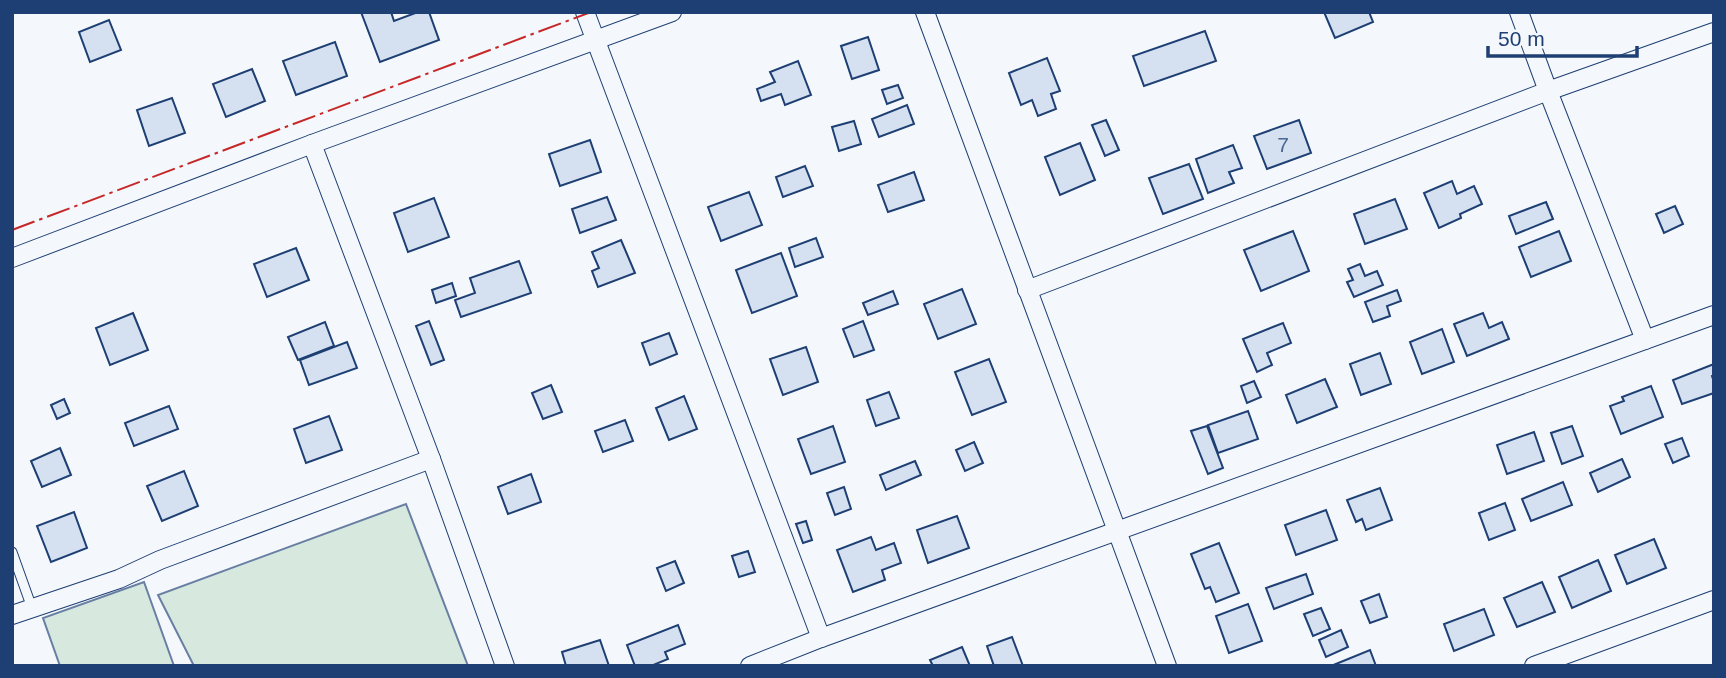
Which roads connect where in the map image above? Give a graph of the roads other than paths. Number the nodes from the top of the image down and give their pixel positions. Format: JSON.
{"nodes":[{"id":1,"x":585,"y":12,"type":"edge"},
{"id":2,"x":672,"y":12,"type":"edge"},
{"id":3,"x":925,"y":12,"type":"edge"},
{"id":4,"x":1519,"y":12,"type":"edge"},
{"id":5,"x":1714,"y":32,"type":"edge"},
{"id":6,"x":596,"y":41,"type":"junction"},
{"id":7,"x":1548,"y":91,"type":"junction"},
{"id":8,"x":312,"y":144,"type":"junction"},
{"id":9,"x":12,"y":258,"type":"edge"},
{"id":10,"x":1027,"y":290,"type":"junction"},
{"id":11,"x":1714,"y":316,"type":"edge"},
{"id":12,"x":1645,"y":340,"type":"junction"},
{"id":13,"x":430,"y":458,"type":"junction"},
{"id":14,"x":1118,"y":532,"type":"junction"},
{"id":15,"x":12,"y":552,"type":"edge"},
{"id":16,"x":1714,"y":600,"type":"edge"},
{"id":17,"x":32,"y":608,"type":"junction"},
{"id":18,"x":12,"y":615,"type":"edge"},
{"id":19,"x":821,"y":638,"type":"junction"},
{"id":20,"x":505,"y":666,"type":"edge"},
{"id":21,"x":750,"y":666,"type":"edge"},
{"id":22,"x":1167,"y":666,"type":"edge"},
{"id":23,"x":1534,"y":666,"type":"edge"}],
"edges":[{"from":1,"to":6,"type":"street"},
{"from":2,"to":6,"type":"street"},
{"from":3,"to":10,"type":"street"},
{"from":4,"to":7,"type":"street"},
{"from":5,"to":7,"type":"street"},
{"from":6,"to":8,"type":"street"},
{"from":6,"to":19,"type":"street"},
{"from":7,"to":10,"type":"street"},
{"from":7,"to":12,"type":"street"},
{"from":8,"to":9,"type":"street"},
{"from":8,"to":13,"type":"street"},
{"from":10,"to":14,"type":"street"},
{"from":11,"to":12,"type":"street"},
{"from":12,"to":14,"type":"street"},
{"from":13,"to":17,"type":"street"},
{"from":13,"to":20,"type":"street"},
{"from":14,"to":19,"type":"street"},
{"from":14,"to":22,"type":"street"},
{"from":15,"to":17,"type":"lane"},
{"from":16,"to":23,"type":"street"},
{"from":17,"to":18,"type":"street"},
{"from":19,"to":21,"type":"street"}]}
